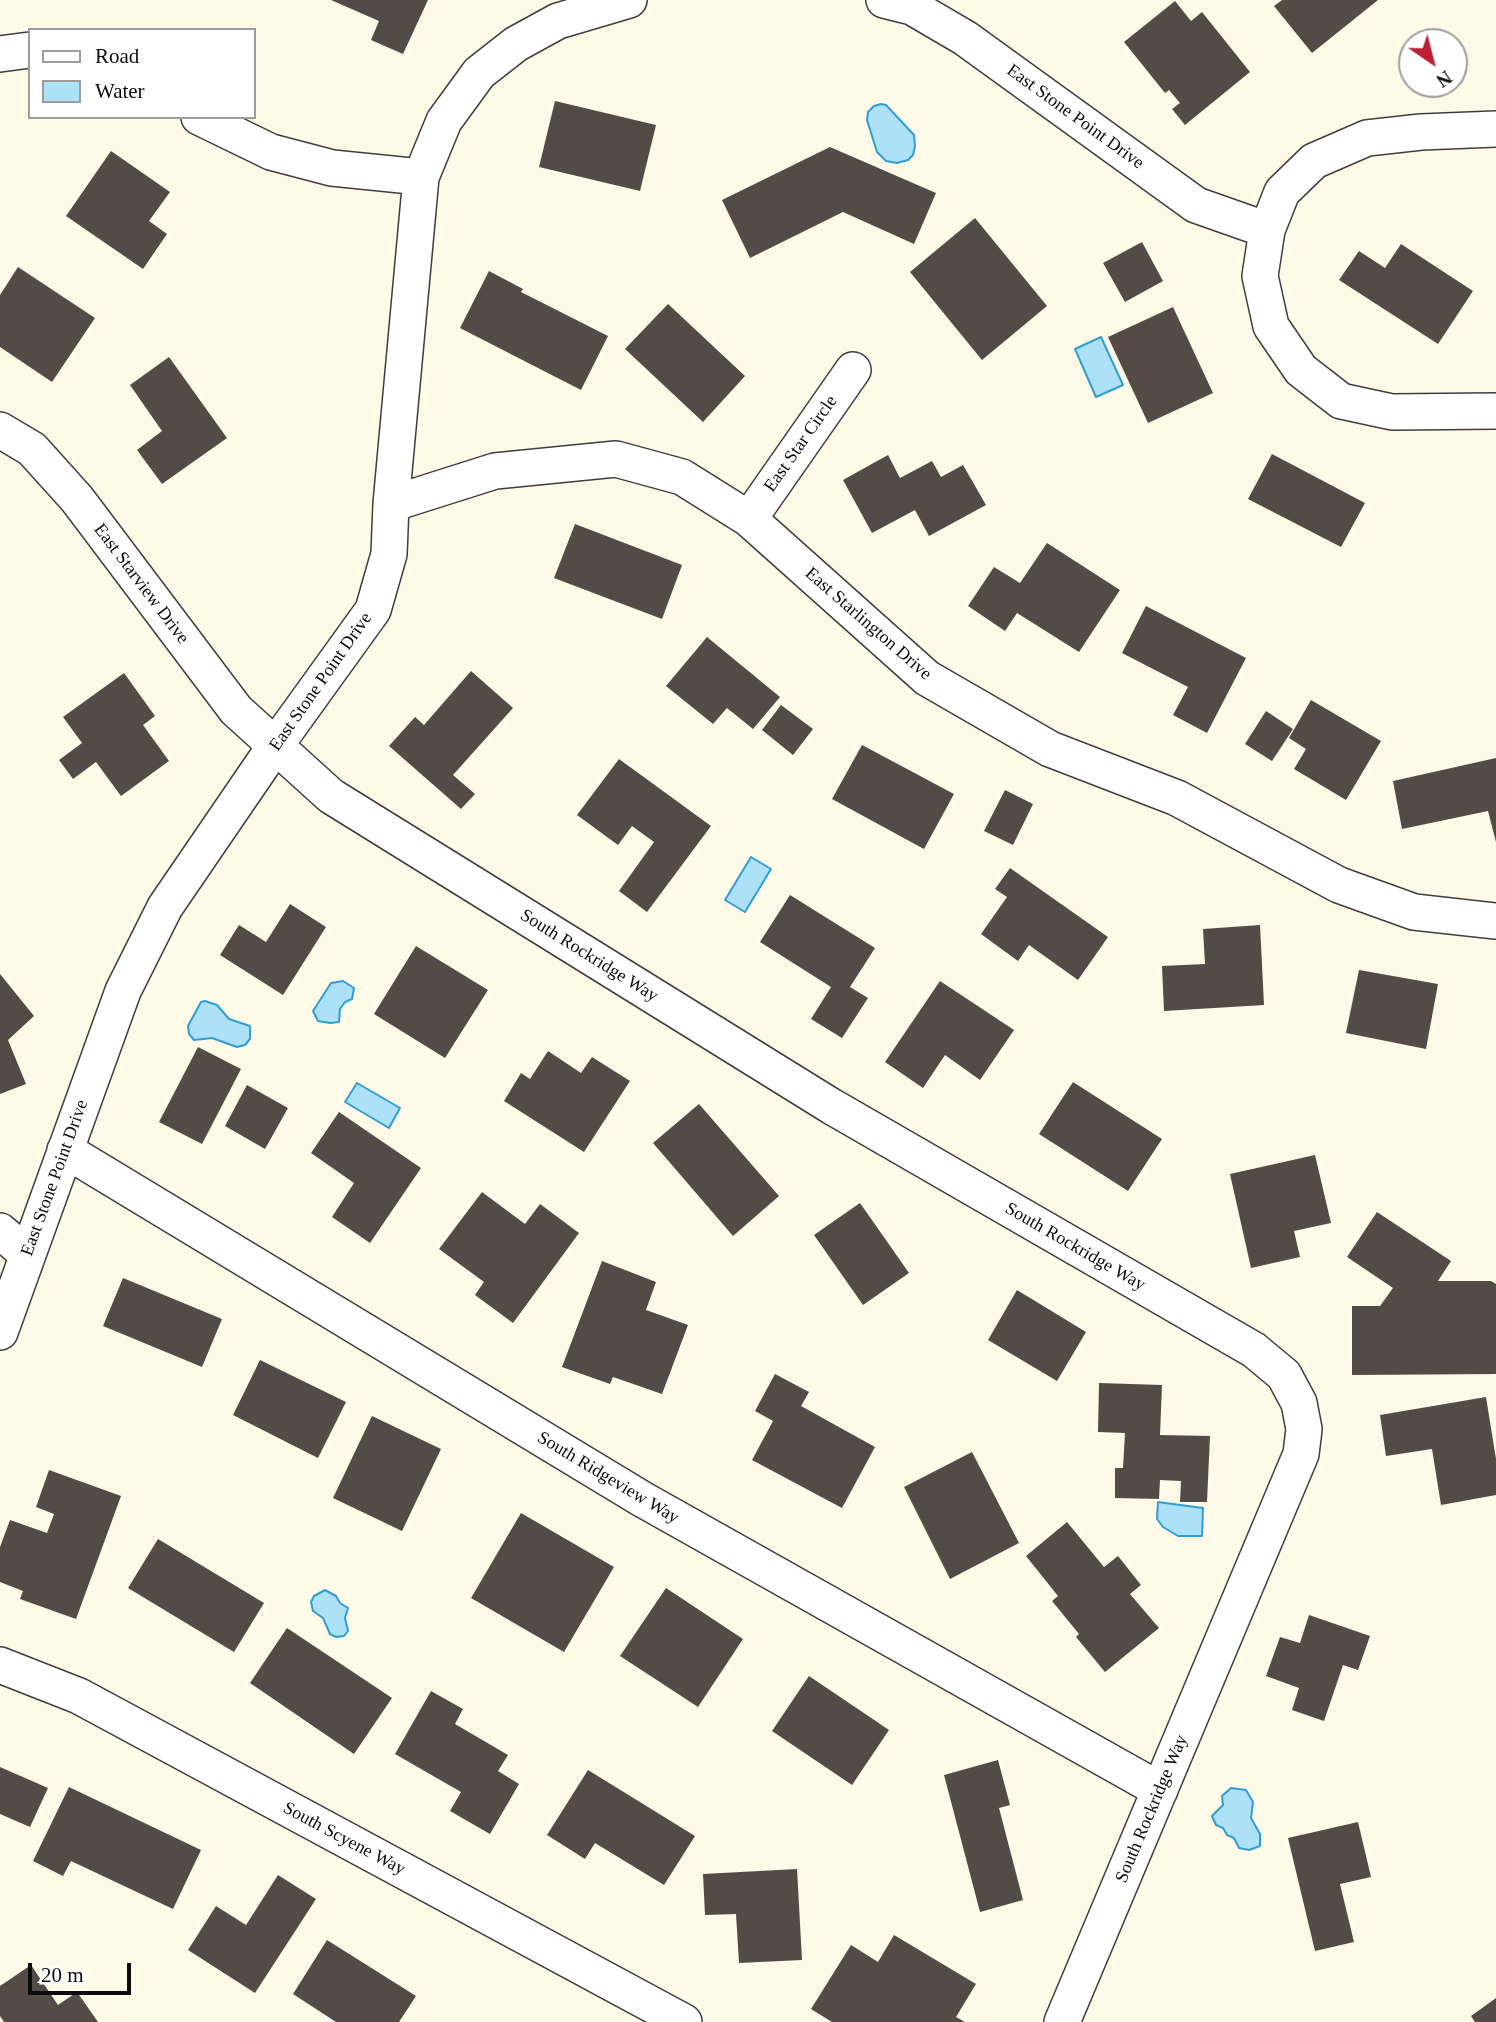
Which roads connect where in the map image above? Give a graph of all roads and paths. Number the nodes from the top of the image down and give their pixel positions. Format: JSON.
{"nodes":[{"id":1,"x":629,"y":0,"type":"edge"},
{"id":2,"x":884,"y":0,"type":"edge"},
{"id":3,"x":28,"y":50,"type":"edge"},
{"id":4,"x":0,"y":54,"type":"edge"},
{"id":5,"x":203,"y":119,"type":"edge"},
{"id":6,"x":1496,"y":130,"type":"edge"},
{"id":7,"x":421,"y":177,"type":"junction"},
{"id":8,"x":1268,"y":230,"type":"junction"},
{"id":9,"x":853,"y":370,"type":"dead end"},
{"id":10,"x":1496,"y":411,"type":"edge"},
{"id":11,"x":0,"y":430,"type":"edge"},
{"id":12,"x":391,"y":504,"type":"junction"},
{"id":13,"x":749,"y":519,"type":"junction"},
{"id":14,"x":275,"y":746,"type":"junction"},
{"id":15,"x":1496,"y":921,"type":"edge"},
{"id":16,"x":65,"y":1150,"type":"junction"},
{"id":17,"x":0,"y":1231,"type":"edge"},
{"id":18,"x":27,"y":1254,"type":"junction"},
{"id":19,"x":0,"y":1332,"type":"edge"},
{"id":20,"x":0,"y":1665,"type":"edge"},
{"id":21,"x":1160,"y":1790,"type":"junction"},
{"id":22,"x":684,"y":2022,"type":"edge"},
{"id":23,"x":1062,"y":2022,"type":"edge"}],
"edges":[{"from":1,"to":7,"type":"street","name":"East Stone Point Drive"},
{"from":2,"to":8,"type":"street","name":"East Stone Point Drive"},
{"from":3,"to":4,"type":"street"},
{"from":5,"to":7,"type":"street"},
{"from":6,"to":8,"type":"street"},
{"from":7,"to":12,"type":"street","name":"East Stone Point Drive"},
{"from":8,"to":10,"type":"street"},
{"from":9,"to":13,"type":"street","name":"East Star Circle"},
{"from":11,"to":14,"type":"street","name":"East Starview Drive"},
{"from":12,"to":13,"type":"street","name":"East Starlington Drive"},
{"from":12,"to":14,"type":"street","name":"East Stone Point Drive"},
{"from":13,"to":15,"type":"street","name":"East Starlington Drive"},
{"from":14,"to":16,"type":"street","name":"East Stone Point Drive"},
{"from":14,"to":21,"type":"street","name":"South Rockridge Way"},
{"from":16,"to":18,"type":"street","name":"East Stone Point Drive"},
{"from":16,"to":21,"type":"street","name":"South Ridgeview Way"},
{"from":17,"to":18,"type":"street"},
{"from":18,"to":19,"type":"street","name":"East Stone Point Drive"},
{"from":20,"to":22,"type":"street","name":"South Scyene Way"},
{"from":21,"to":23,"type":"street","name":"South Rockridge Way"}]}
